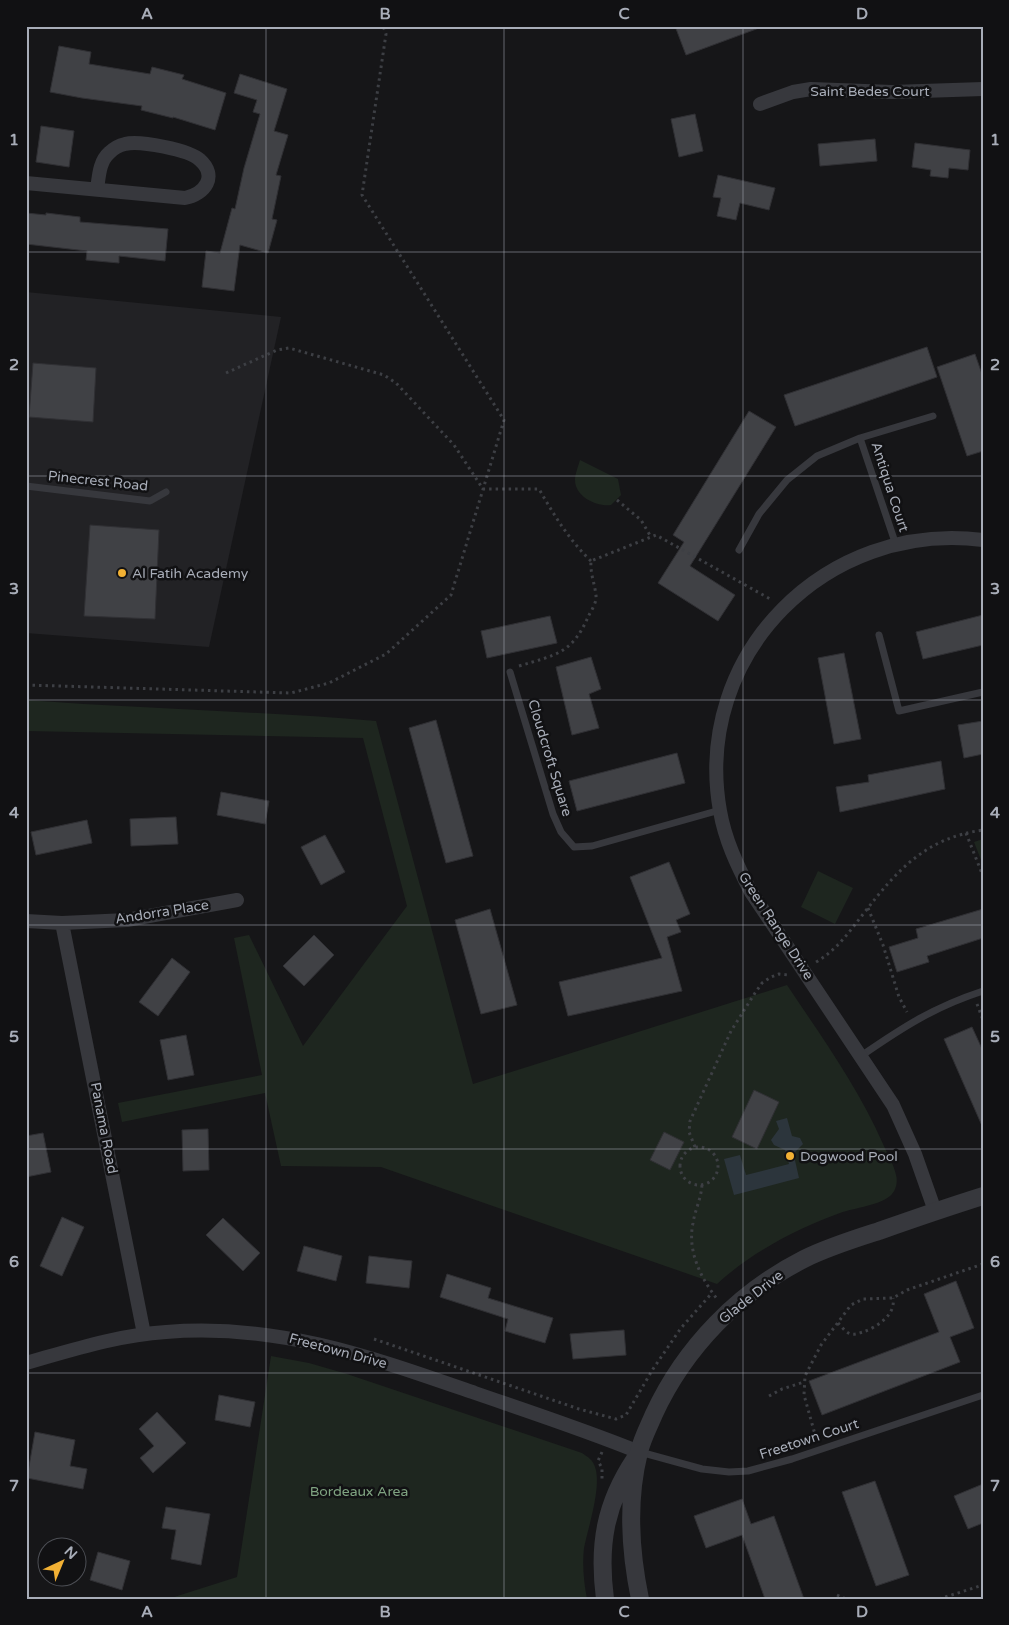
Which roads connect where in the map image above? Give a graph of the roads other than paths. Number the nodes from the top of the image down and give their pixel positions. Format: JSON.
{"nodes":[{"id":1,"x":983,"y":89,"type":"edge"},
{"id":2,"x":760,"y":104,"type":"dead end"},
{"id":3,"x":26,"y":183,"type":"edge"},
{"id":4,"x":97,"y":189,"type":"junction"},
{"id":5,"x":933,"y":416,"type":"dead end"},
{"id":6,"x":860,"y":438,"type":"junction"},
{"id":7,"x":26,"y":486,"type":"edge"},
{"id":8,"x":166,"y":492,"type":"dead end"},
{"id":9,"x":983,"y":540,"type":"edge"},
{"id":10,"x":896,"y":545,"type":"junction"},
{"id":11,"x":739,"y":550,"type":"dead end"},
{"id":12,"x":879,"y":635,"type":"dead end"},
{"id":13,"x":510,"y":672,"type":"road end"},
{"id":14,"x":983,"y":692,"type":"edge"},
{"id":15,"x":720,"y":810,"type":"junction"},
{"id":16,"x":237,"y":900,"type":"dead end"},
{"id":17,"x":26,"y":921,"type":"edge"},
{"id":18,"x":62,"y":923,"type":"junction"},
{"id":19,"x":983,"y":991,"type":"edge"},
{"id":20,"x":861,"y":1056,"type":"junction"},
{"id":21,"x":983,"y":1196,"type":"edge"},
{"id":22,"x":935,"y":1212,"type":"junction"},
{"id":23,"x":144,"y":1334,"type":"junction"},
{"id":24,"x":26,"y":1363,"type":"edge"},
{"id":25,"x":983,"y":1395,"type":"edge"},
{"id":26,"x":639,"y":1452,"type":"junction"},
{"id":27,"x":605,"y":1599,"type":"edge"},
{"id":28,"x":640,"y":1599,"type":"edge"}],
"edges":[{"from":1,"to":2,"type":"street","name":"Saint Bedes Court"},
{"from":3,"to":4,"type":"street"},
{"from":4,"to":4,"type":"street"},
{"from":5,"to":6,"type":"lane","name":"Antiqua Court"},
{"from":6,"to":10,"type":"lane","name":"Antiqua Court"},
{"from":6,"to":11,"type":"lane","name":"Antiqua Court"},
{"from":7,"to":8,"type":"lane","name":"Pinecrest Road"},
{"from":9,"to":10,"type":"street","name":"Green Range Drive"},
{"from":10,"to":15,"type":"street","name":"Green Range Drive"},
{"from":12,"to":14,"type":"lane"},
{"from":13,"to":15,"type":"lane","name":"Cloudcroft Square"},
{"from":15,"to":20,"type":"street","name":"Green Range Drive"},
{"from":16,"to":18,"type":"street","name":"Andorra Place"},
{"from":17,"to":18,"type":"street","name":"Andorra Place"},
{"from":18,"to":23,"type":"street","name":"Panama Road"},
{"from":19,"to":20,"type":"lane"},
{"from":20,"to":22,"type":"street","name":"Green Range Drive"},
{"from":21,"to":22,"type":"street","name":"Glade Drive"},
{"from":22,"to":26,"type":"street","name":"Glade Drive"},
{"from":23,"to":24,"type":"street","name":"Freetown Drive"},
{"from":23,"to":26,"type":"street","name":"Freetown Drive"},
{"from":25,"to":26,"type":"lane","name":"Freetown Court"},
{"from":26,"to":27,"type":"street","name":"Glade Drive"},
{"from":26,"to":28,"type":"street","name":"Glade Drive"}]}
